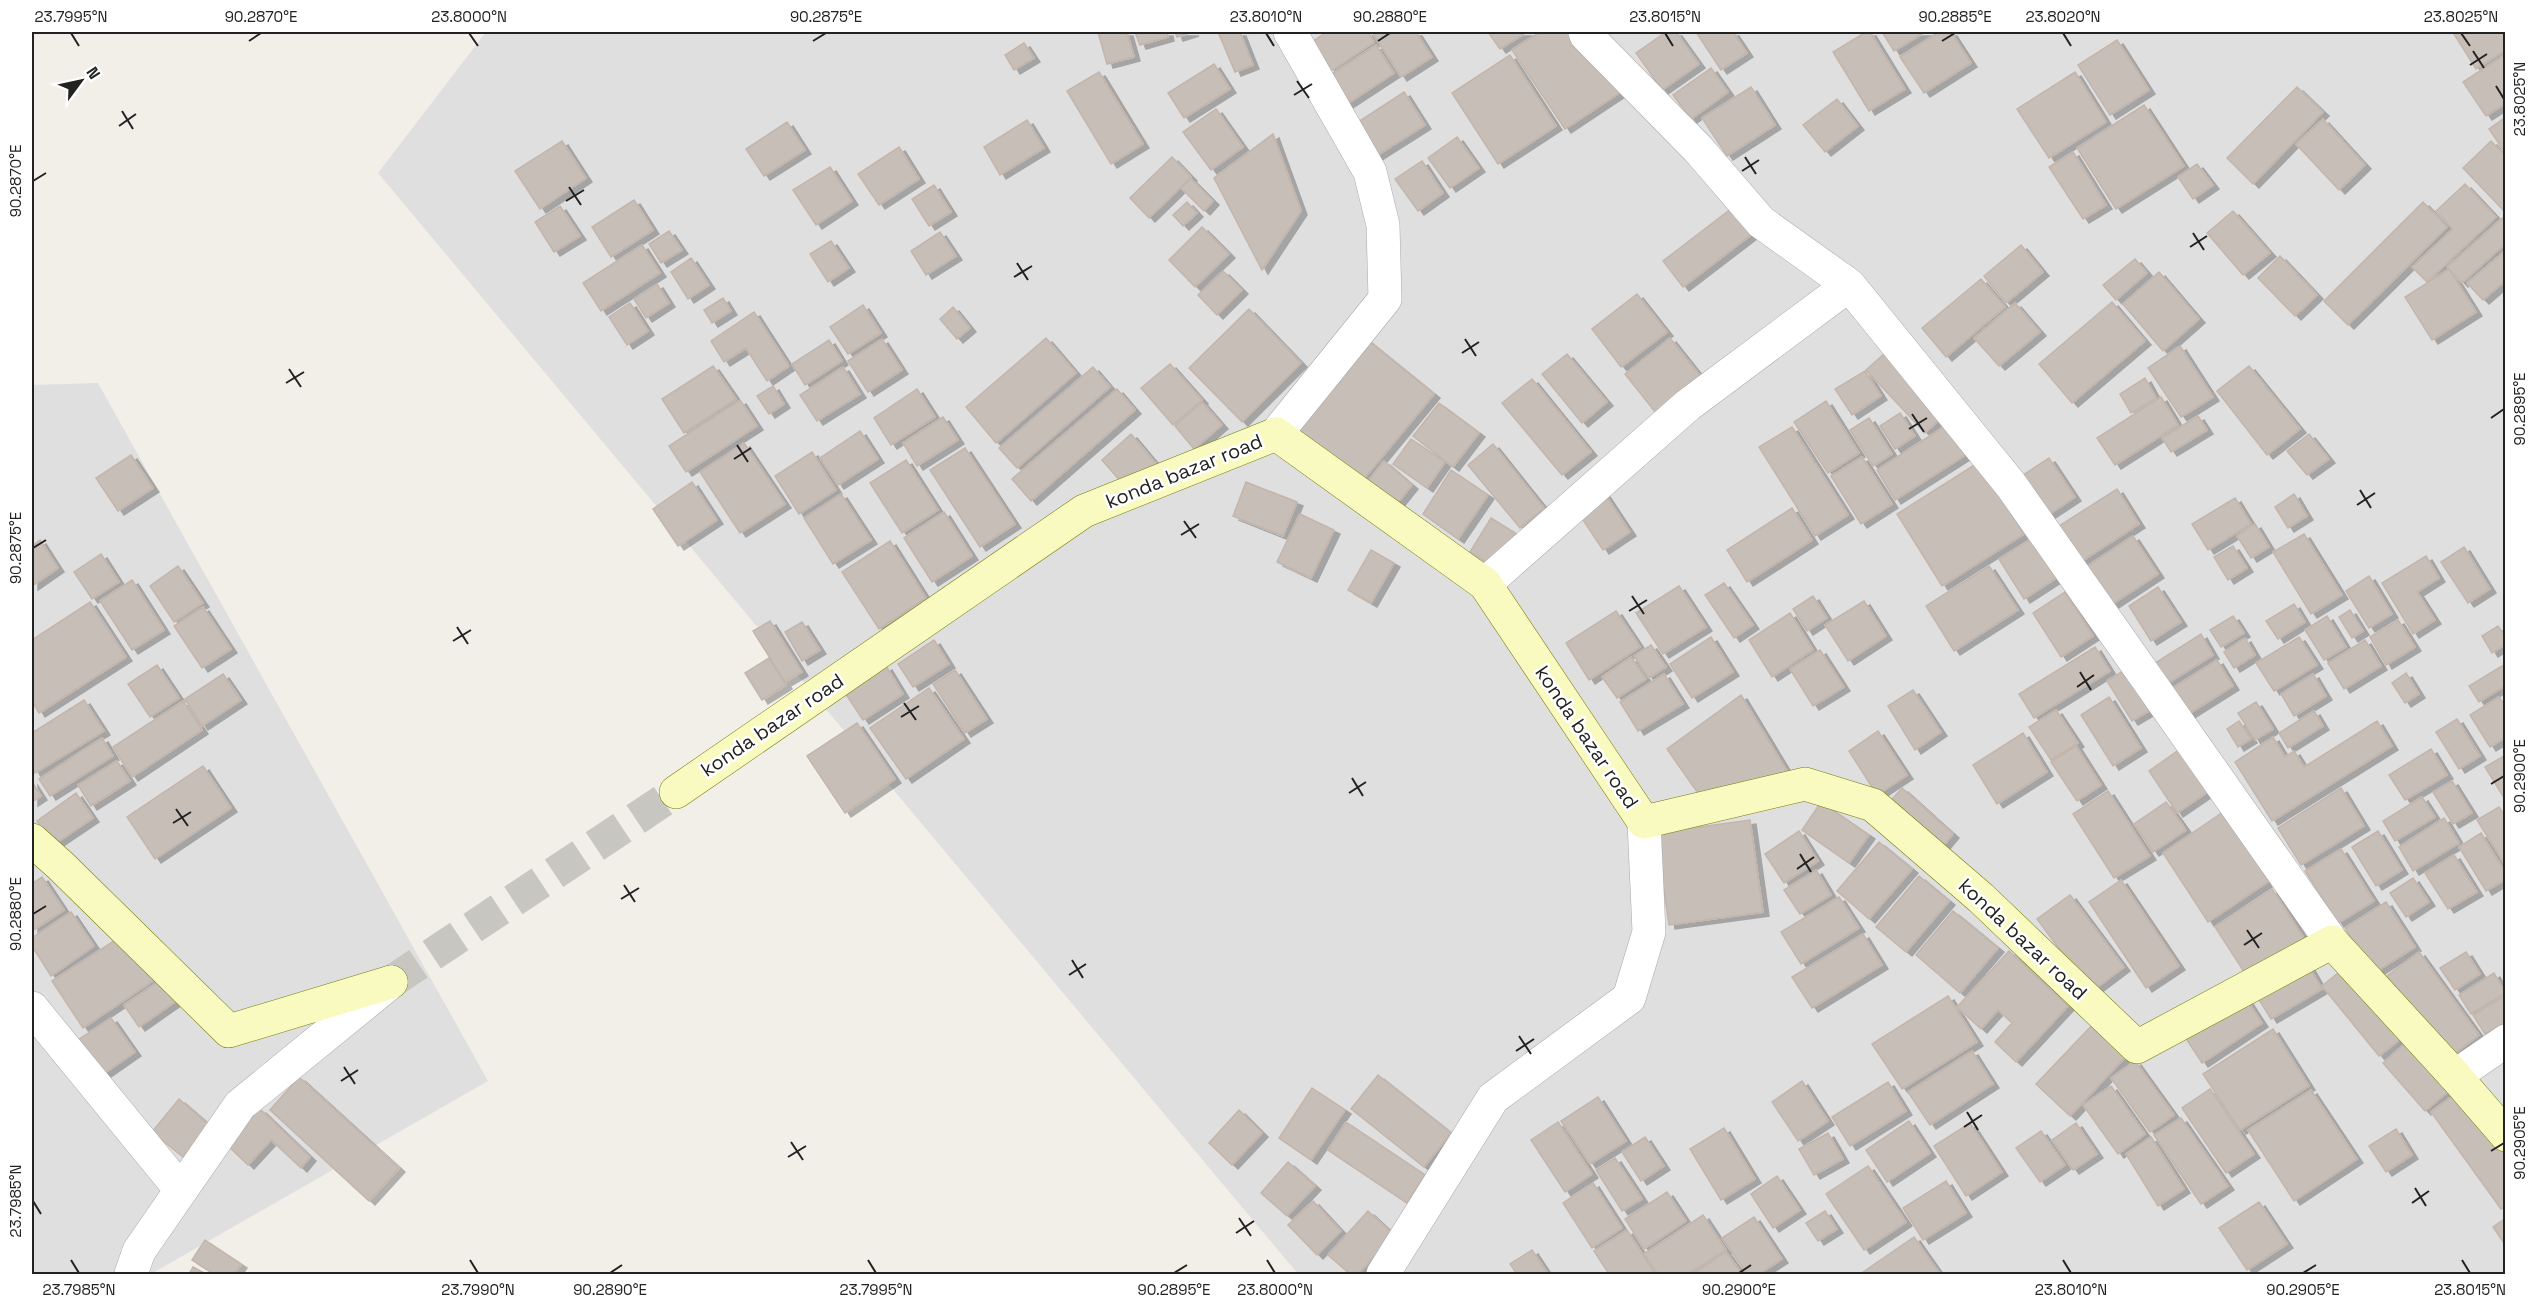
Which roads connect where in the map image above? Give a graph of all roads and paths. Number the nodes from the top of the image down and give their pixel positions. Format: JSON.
{"nodes":[{"id":1,"x":1290,"y":32,"type":"edge"},
{"id":2,"x":1585,"y":32,"type":"edge"},
{"id":3,"x":1849,"y":285,"type":"junction"},
{"id":4,"x":1276,"y":434,"type":"junction"},
{"id":5,"x":1485,"y":584,"type":"junction"},
{"id":6,"x":676,"y":792,"type":"tunnel mouth"},
{"id":7,"x":1644,"y":822,"type":"junction"},
{"id":8,"x":32,"y":840,"type":"edge"},
{"id":9,"x":2332,"y":942,"type":"junction"},
{"id":10,"x":32,"y":1008,"type":"edge"},
{"id":11,"x":2505,"y":1041,"type":"edge"},
{"id":12,"x":2455,"y":1076,"type":"junction"},
{"id":13,"x":2505,"y":1136,"type":"edge"},
{"id":14,"x":181,"y":1190,"type":"junction"},
{"id":15,"x":131,"y":1275,"type":"edge"},
{"id":16,"x":1383,"y":1275,"type":"edge"}],
"edges":[{"from":1,"to":4,"type":"street"},
{"from":2,"to":3,"type":"street"},
{"from":3,"to":5,"type":"street"},
{"from":3,"to":9,"type":"street"},
{"from":4,"to":5,"type":"street","name":"konda bazar road"},
{"from":4,"to":6,"type":"street","name":"konda bazar road"},
{"from":5,"to":7,"type":"street","name":"konda bazar road"},
{"from":7,"to":9,"type":"street","name":"konda bazar road"},
{"from":7,"to":16,"type":"street"},
{"from":8,"to":14,"type":"street"},
{"from":9,"to":12,"type":"street"},
{"from":10,"to":14,"type":"street"},
{"from":11,"to":12,"type":"street"},
{"from":12,"to":13,"type":"street"},
{"from":14,"to":15,"type":"street"}]}
